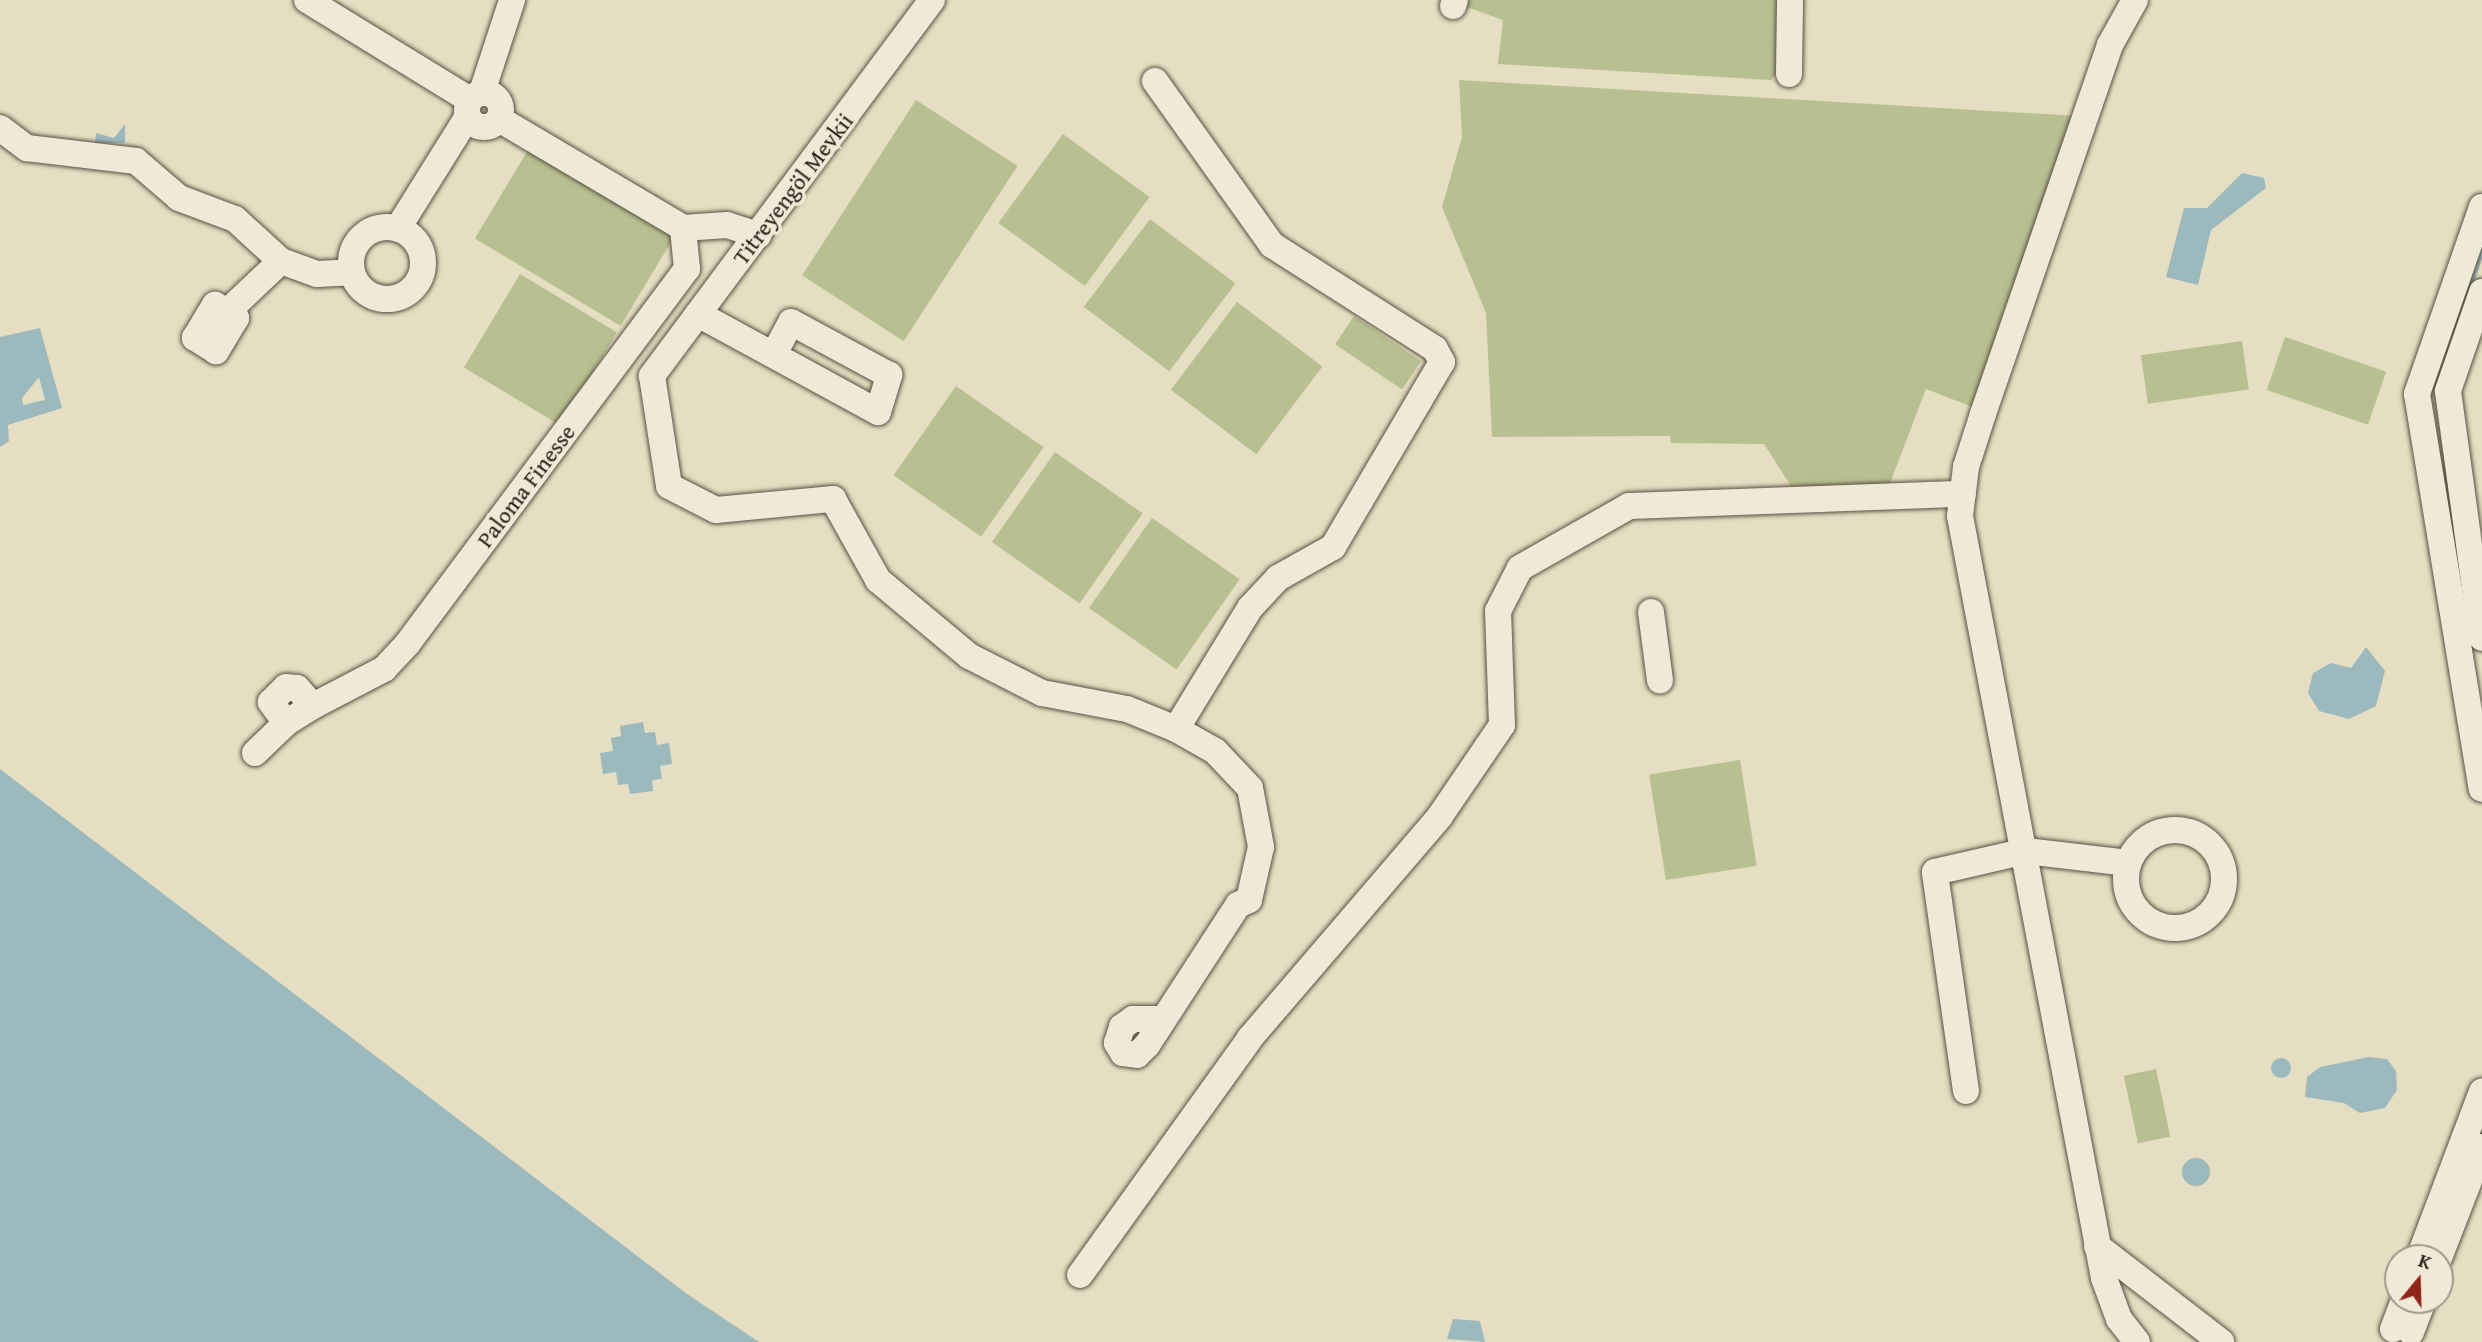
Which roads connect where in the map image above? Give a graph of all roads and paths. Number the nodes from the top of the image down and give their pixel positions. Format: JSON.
{"nodes":[{"id":1,"x":307,"y":0,"type":"edge"},
{"id":2,"x":512,"y":0,"type":"edge"},
{"id":3,"x":932,"y":0,"type":"edge"},
{"id":4,"x":1790,"y":0,"type":"edge"},
{"id":5,"x":2135,"y":0,"type":"edge"},
{"id":6,"x":1789,"y":74,"type":"dead end"},
{"id":7,"x":1154,"y":80,"type":"dead end"},
{"id":8,"x":480,"y":111,"type":"junction"},
{"id":9,"x":0,"y":128,"type":"edge"},
{"id":10,"x":2482,"y":207,"type":"edge"},
{"id":11,"x":683,"y":228,"type":"junction"},
{"id":12,"x":405,"y":232,"type":"junction"},
{"id":13,"x":758,"y":235,"type":"junction"},
{"id":14,"x":281,"y":261,"type":"junction"},
{"id":15,"x":352,"y":272,"type":"junction"},
{"id":16,"x":2482,"y":292,"type":"edge"},
{"id":17,"x":227,"y":312,"type":"dead end"},
{"id":18,"x":698,"y":314,"type":"junction"},
{"id":19,"x":774,"y":354,"type":"dead end"},
{"id":20,"x":1963,"y":494,"type":"junction"},
{"id":21,"x":1651,"y":611,"type":"dead end"},
{"id":22,"x":2482,"y":638,"type":"edge"},
{"id":23,"x":1660,"y":680,"type":"dead end"},
{"id":24,"x":1176,"y":729,"type":"junction"},
{"id":25,"x":255,"y":753,"type":"dead end"},
{"id":26,"x":2482,"y":789,"type":"edge"},
{"id":27,"x":2026,"y":851,"type":"junction"},
{"id":28,"x":2128,"y":863,"type":"dead end"},
{"id":29,"x":1160,"y":1020,"type":"dead end"},
{"id":30,"x":1966,"y":1091,"type":"dead end"},
{"id":31,"x":2482,"y":1091,"type":"edge"},
{"id":32,"x":2482,"y":1147,"type":"edge"},
{"id":33,"x":2424,"y":1244,"type":"edge"},
{"id":34,"x":2445,"y":1244,"type":"edge"},
{"id":35,"x":2097,"y":1246,"type":"junction"},
{"id":36,"x":1080,"y":1275,"type":"dead end"},
{"id":37,"x":2403,"y":1314,"type":"edge"},
{"id":38,"x":2414,"y":1314,"type":"edge"},
{"id":39,"x":2137,"y":1342,"type":"edge"},
{"id":40,"x":2221,"y":1342,"type":"edge"}],
"edges":[{"from":1,"to":8,"type":"street"},
{"from":2,"to":8,"type":"street"},
{"from":3,"to":13,"type":"street","name":"Titreyengöl Mevkii"},
{"from":4,"to":6,"type":"street"},
{"from":5,"to":20,"type":"street"},
{"from":7,"to":24,"type":"street"},
{"from":8,"to":11,"type":"street"},
{"from":8,"to":12,"type":"street"},
{"from":9,"to":14,"type":"street"},
{"from":10,"to":26,"type":"street"},
{"from":11,"to":13,"type":"street"},
{"from":11,"to":25,"type":"street","name":"Paloma Finesse"},
{"from":12,"to":15,"type":"street"},
{"from":12,"to":15,"type":"street"},
{"from":13,"to":18,"type":"street","name":"Titreyengöl Mevkii"},
{"from":14,"to":15,"type":"street"},
{"from":14,"to":17,"type":"street"},
{"from":16,"to":22,"type":"street"},
{"from":18,"to":19,"type":"street"},
{"from":18,"to":24,"type":"street","name":"Titreyengöl Mevkii"},
{"from":20,"to":27,"type":"street"},
{"from":20,"to":36,"type":"street"},
{"from":21,"to":23,"type":"street"},
{"from":24,"to":29,"type":"street"},
{"from":27,"to":28,"type":"street"},
{"from":27,"to":30,"type":"street"},
{"from":27,"to":35,"type":"street"},
{"from":31,"to":33,"type":"street"},
{"from":32,"to":34,"type":"street"},
{"from":35,"to":39,"type":"street"},
{"from":35,"to":40,"type":"street"},
{"from":37,"to":38,"type":"street"}]}
